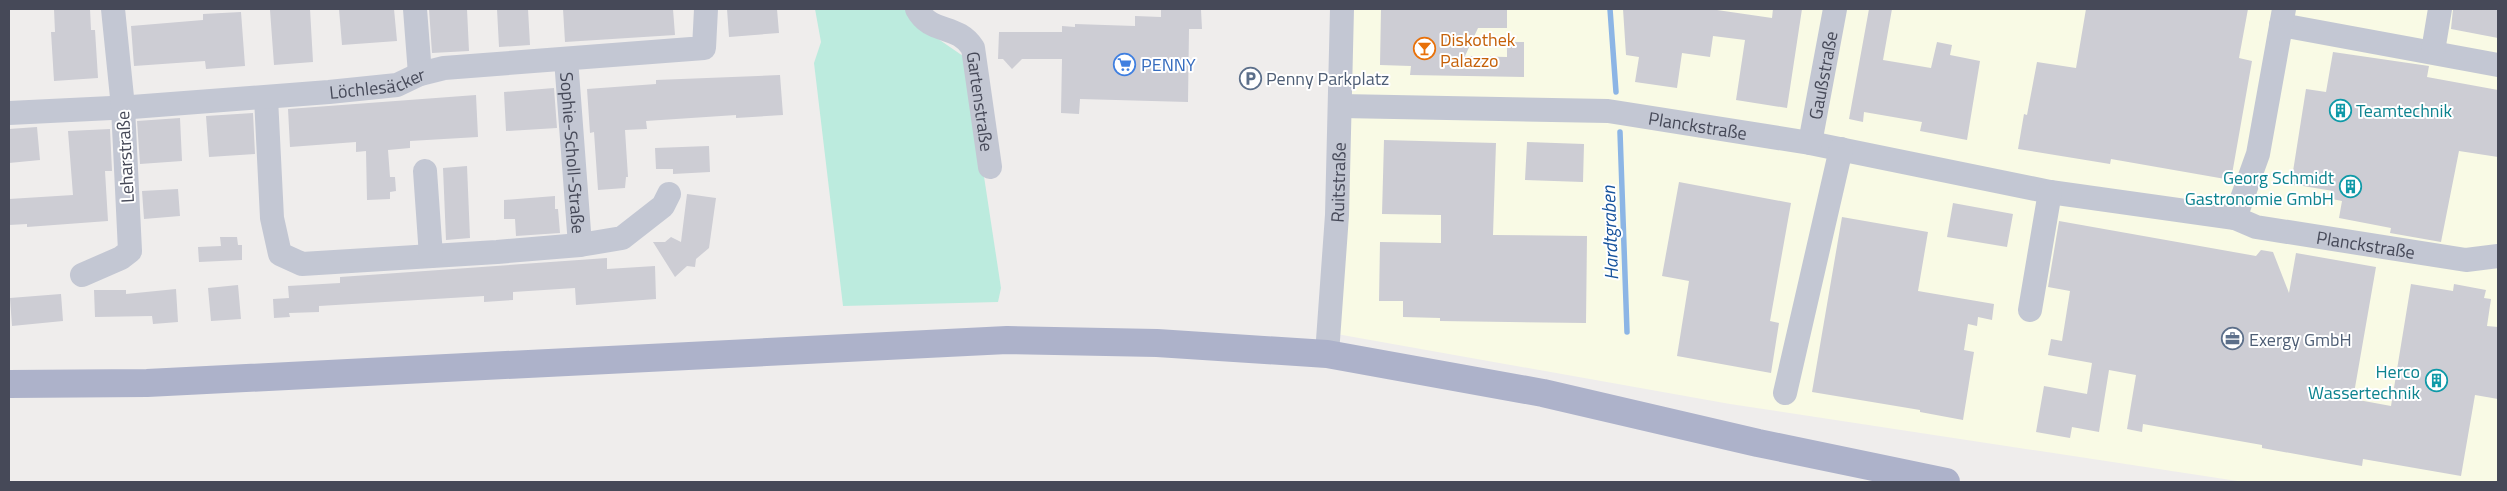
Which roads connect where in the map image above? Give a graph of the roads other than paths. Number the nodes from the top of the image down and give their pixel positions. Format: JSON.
{"nodes":[{"id":1,"x":113,"y":9,"type":"edge"},
{"id":2,"x":415,"y":9,"type":"edge"},
{"id":3,"x":706,"y":9,"type":"edge"},
{"id":4,"x":917,"y":9,"type":"edge"},
{"id":5,"x":1342,"y":9,"type":"edge"},
{"id":6,"x":1835,"y":9,"type":"edge"},
{"id":7,"x":2440,"y":9,"type":"edge"},
{"id":8,"x":2282,"y":17,"type":"edge"},
{"id":9,"x":2433,"y":51,"type":"junction"},
{"id":10,"x":566,"y":59,"type":"junction"},
{"id":11,"x":2498,"y":65,"type":"edge"},
{"id":12,"x":420,"y":74,"type":"junction"},
{"id":13,"x":266,"y":98,"type":"junction"},
{"id":14,"x":1341,"y":106,"type":"junction"},
{"id":15,"x":122,"y":107,"type":"junction"},
{"id":16,"x":9,"y":113,"type":"edge"},
{"id":17,"x":1810,"y":143,"type":"junction"},
{"id":18,"x":1841,"y":149,"type":"junction"},
{"id":19,"x":990,"y":167,"type":"dead end"},
{"id":20,"x":425,"y":171,"type":"dead end"},
{"id":21,"x":2050,"y":192,"type":"junction"},
{"id":22,"x":670,"y":194,"type":"dead end"},
{"id":23,"x":2235,"y":218,"type":"junction"},
{"id":24,"x":580,"y":245,"type":"junction"},
{"id":25,"x":431,"y":256,"type":"junction"},
{"id":26,"x":2498,"y":256,"type":"edge"},
{"id":27,"x":82,"y":275,"type":"dead end"},
{"id":28,"x":2030,"y":310,"type":"dead end"},
{"id":29,"x":1327,"y":354,"type":"junction"},
{"id":30,"x":9,"y":384,"type":"edge"},
{"id":31,"x":1785,"y":393,"type":"dead end"},
{"id":32,"x":1946,"y":482,"type":"edge"}],
"edges":[{"from":1,"to":15,"type":"street","name":"Leharstraße"},
{"from":2,"to":12,"type":"street"},
{"from":3,"to":10,"type":"street","name":"Löchlesäcker"},
{"from":4,"to":19,"type":"street","name":"Gartenstraße"},
{"from":5,"to":14,"type":"street","name":"Ruitstraße"},
{"from":6,"to":17,"type":"street","name":"Gaußstraße"},
{"from":7,"to":9,"type":"street"},
{"from":8,"to":9,"type":"street"},
{"from":8,"to":23,"type":"street"},
{"from":9,"to":11,"type":"street"},
{"from":10,"to":12,"type":"street","name":"Löchlesäcker"},
{"from":10,"to":24,"type":"street","name":"Sophie-Scholl-Straße"},
{"from":12,"to":13,"type":"street","name":"Löchlesäcker"},
{"from":13,"to":15,"type":"street","name":"Löchlesäcker"},
{"from":13,"to":25,"type":"street","name":"Sophie-Scholl-Straße"},
{"from":14,"to":17,"type":"street","name":"Planckstraße"},
{"from":14,"to":29,"type":"street","name":"Ruitstraße"},
{"from":15,"to":16,"type":"street","name":"Löchlesäcker"},
{"from":15,"to":27,"type":"street","name":"Leharstraße"},
{"from":17,"to":18,"type":"street","name":"Planckstraße"},
{"from":18,"to":21,"type":"street","name":"Planckstraße"},
{"from":18,"to":31,"type":"street"},
{"from":20,"to":25,"type":"street"},
{"from":21,"to":23,"type":"street","name":"Planckstraße"},
{"from":21,"to":28,"type":"street"},
{"from":22,"to":24,"type":"street","name":"Sophie-Scholl-Straße"},
{"from":23,"to":26,"type":"street","name":"Planckstraße"},
{"from":24,"to":25,"type":"street","name":"Sophie-Scholl-Straße"},
{"from":29,"to":30,"type":"main road"},
{"from":29,"to":32,"type":"main road"}]}
